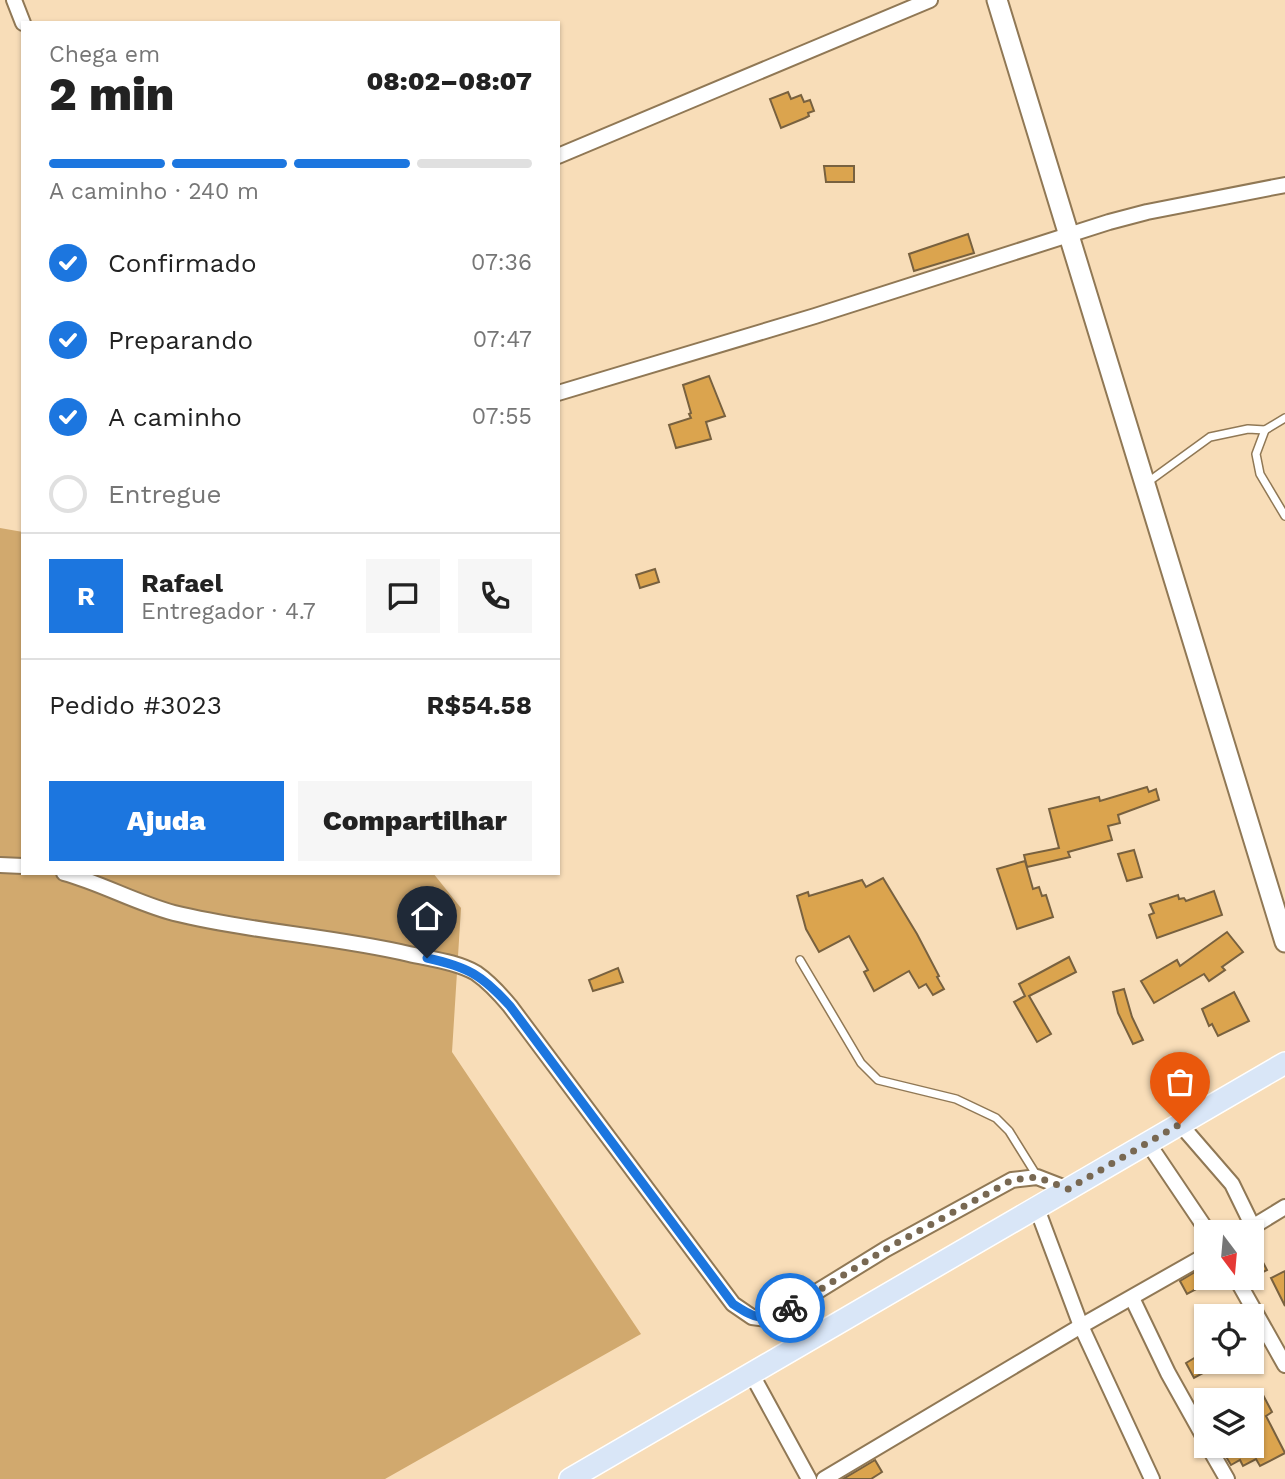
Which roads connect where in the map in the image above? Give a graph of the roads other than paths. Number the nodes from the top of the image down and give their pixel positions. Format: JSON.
{"nodes":[{"id":1,"x":14,"y":0,"type":"edge"},
{"id":2,"x":930,"y":0,"type":"edge"},
{"id":3,"x":997,"y":0,"type":"edge"},
{"id":4,"x":22,"y":21,"type":"edge"},
{"id":5,"x":560,"y":155,"type":"edge"},
{"id":6,"x":1285,"y":185,"type":"edge"},
{"id":7,"x":1070,"y":233,"type":"junction"},
{"id":8,"x":560,"y":392,"type":"edge"},
{"id":9,"x":1285,"y":418,"type":"edge"},
{"id":10,"x":1265,"y":430,"type":"junction"},
{"id":11,"x":1144,"y":484,"type":"junction"},
{"id":12,"x":1285,"y":516,"type":"edge"},
{"id":13,"x":0,"y":865,"type":"edge"},
{"id":14,"x":21,"y":866,"type":"edge"},
{"id":15,"x":69,"y":875,"type":"edge"},
{"id":16,"x":1284,"y":937,"type":"edge"},
{"id":17,"x":800,"y":960,"type":"dead end"},
{"id":18,"x":1285,"y":1063,"type":"edge"},
{"id":19,"x":1180,"y":1124,"type":"junction"},
{"id":20,"x":1148,"y":1143,"type":"junction"},
{"id":21,"x":1037,"y":1177,"type":"junction"},
{"id":22,"x":1068,"y":1189,"type":"junction"},
{"id":23,"x":1036,"y":1206,"type":"junction"},
{"id":24,"x":1285,"y":1207,"type":"edge"},
{"id":25,"x":1200,"y":1220,"type":"edge"},
{"id":26,"x":1246,"y":1220,"type":"edge"},
{"id":27,"x":1264,"y":1220,"type":"edge"},
{"id":28,"x":1194,"y":1262,"type":"edge"},
{"id":29,"x":1243,"y":1290,"type":"edge"},
{"id":30,"x":1132,"y":1298,"type":"junction"},
{"id":31,"x":1081,"y":1326,"type":"junction"},
{"id":32,"x":1285,"y":1365,"type":"edge"},
{"id":33,"x":751,"y":1373,"type":"junction"},
{"id":34,"x":1194,"y":1420,"type":"edge"},
{"id":35,"x":1215,"y":1458,"type":"edge"},
{"id":36,"x":570,"y":1479,"type":"edge"},
{"id":37,"x":809,"y":1479,"type":"edge"},
{"id":38,"x":824,"y":1479,"type":"edge"},
{"id":39,"x":1152,"y":1479,"type":"edge"},
{"id":40,"x":1227,"y":1479,"type":"edge"}],
"edges":[{"from":1,"to":4,"type":"street"},
{"from":2,"to":5,"type":"street"},
{"from":3,"to":7,"type":"street"},
{"from":6,"to":7,"type":"street"},
{"from":7,"to":8,"type":"street"},
{"from":7,"to":11,"type":"street"},
{"from":9,"to":10,"type":"lane"},
{"from":10,"to":11,"type":"lane"},
{"from":10,"to":12,"type":"lane"},
{"from":11,"to":16,"type":"street"},
{"from":13,"to":14,"type":"street"},
{"from":15,"to":21,"type":"street"},
{"from":17,"to":21,"type":"lane"},
{"from":18,"to":19,"type":"main road"},
{"from":19,"to":20,"type":"main road"},
{"from":19,"to":26,"type":"street"},
{"from":20,"to":22,"type":"main road"},
{"from":20,"to":25,"type":"street"},
{"from":21,"to":22,"type":"street"},
{"from":22,"to":23,"type":"main road"},
{"from":23,"to":31,"type":"street"},
{"from":23,"to":33,"type":"main road"},
{"from":24,"to":27,"type":"street"},
{"from":28,"to":30,"type":"street"},
{"from":29,"to":32,"type":"street"},
{"from":30,"to":31,"type":"street"},
{"from":30,"to":34,"type":"street"},
{"from":31,"to":38,"type":"street"},
{"from":31,"to":39,"type":"street"},
{"from":33,"to":36,"type":"main road"},
{"from":33,"to":37,"type":"street"},
{"from":35,"to":40,"type":"street"}]}
